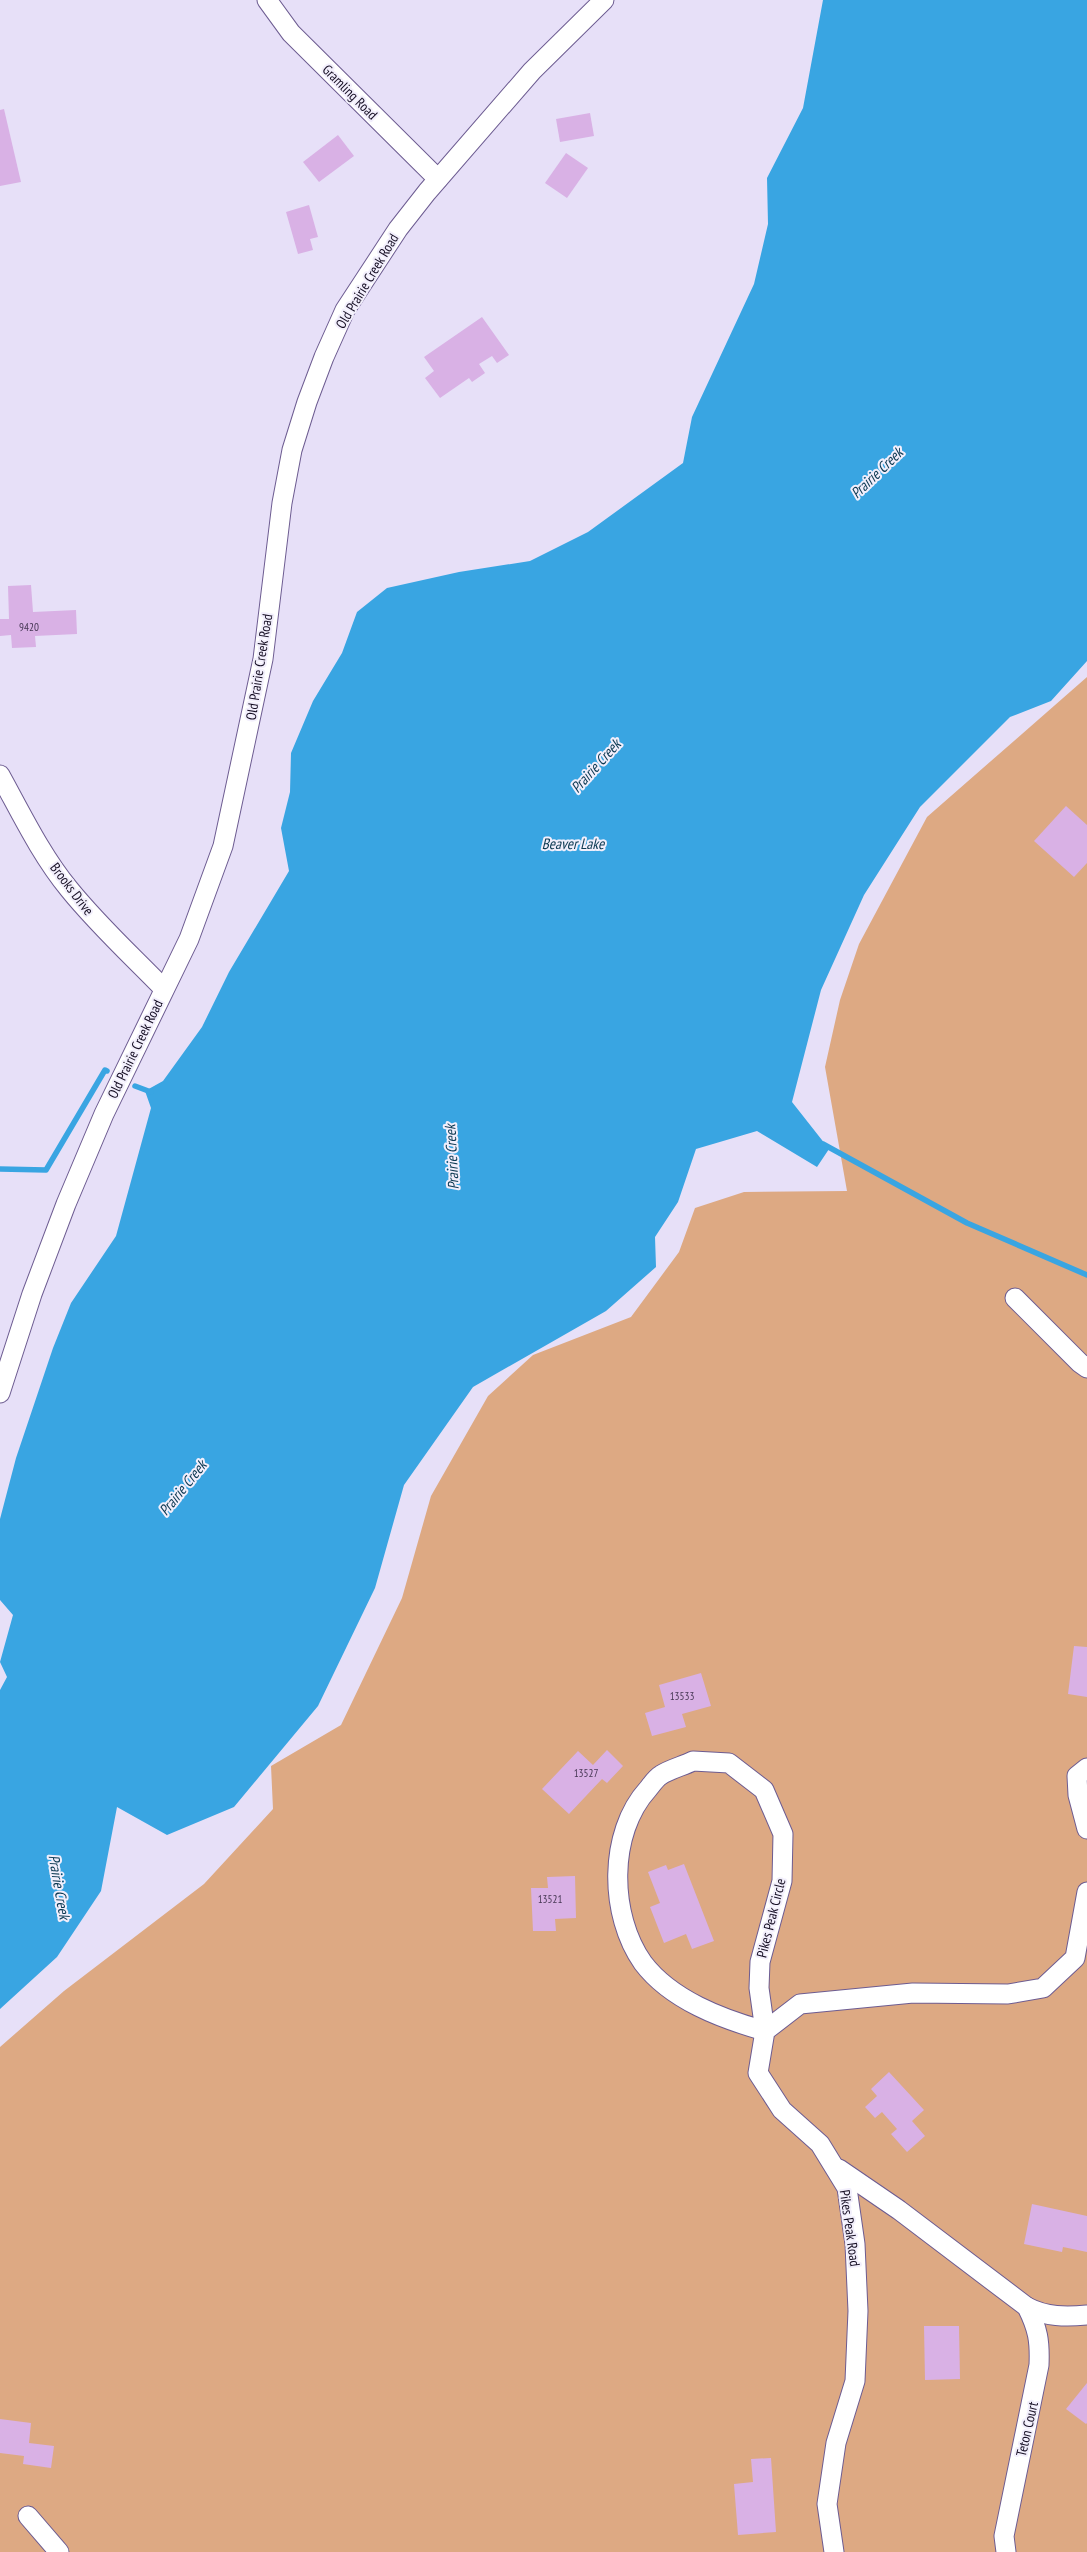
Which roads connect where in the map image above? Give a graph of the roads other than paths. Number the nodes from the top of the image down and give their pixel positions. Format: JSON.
{"nodes":[{"id":1,"x":267,"y":0,"type":"edge"},
{"id":2,"x":604,"y":0,"type":"edge"},
{"id":3,"x":438,"y":179,"type":"junction"},
{"id":4,"x":0,"y":774,"type":"edge"},
{"id":5,"x":164,"y":988,"type":"junction"},
{"id":6,"x":1015,"y":1298,"type":"dead end"},
{"id":7,"x":1087,"y":1368,"type":"edge"},
{"id":8,"x":0,"y":1393,"type":"edge"},
{"id":9,"x":1087,"y":1768,"type":"edge"},
{"id":10,"x":1087,"y":1829,"type":"edge"},
{"id":11,"x":1087,"y":1892,"type":"edge"},
{"id":12,"x":765,"y":2031,"type":"junction"},
{"id":13,"x":834,"y":2165,"type":"junction"},
{"id":14,"x":1027,"y":2306,"type":"junction"},
{"id":15,"x":1087,"y":2315,"type":"edge"},
{"id":16,"x":28,"y":2516,"type":"dead end"},
{"id":17,"x":59,"y":2552,"type":"edge"},
{"id":18,"x":834,"y":2552,"type":"edge"},
{"id":19,"x":1006,"y":2552,"type":"edge"}],
"edges":[{"from":1,"to":3,"type":"street","name":"Gramling Road"},
{"from":2,"to":3,"type":"street","name":"Old Prairie Creek Road"},
{"from":3,"to":5,"type":"street","name":"Old Prairie Creek Road"},
{"from":4,"to":5,"type":"street","name":"Brooks Drive"},
{"from":5,"to":8,"type":"street","name":"Old Prairie Creek Road"},
{"from":6,"to":7,"type":"street"},
{"from":9,"to":10,"type":"street"},
{"from":11,"to":12,"type":"street"},
{"from":12,"to":12,"type":"street","name":"Pikes Peak Circle"},
{"from":12,"to":13,"type":"street","name":"Pikes Peak Road"},
{"from":13,"to":14,"type":"street"},
{"from":13,"to":18,"type":"street","name":"Pikes Peak Road"},
{"from":14,"to":15,"type":"street"},
{"from":14,"to":19,"type":"street","name":"Teton Court"},
{"from":16,"to":17,"type":"street"}]}
